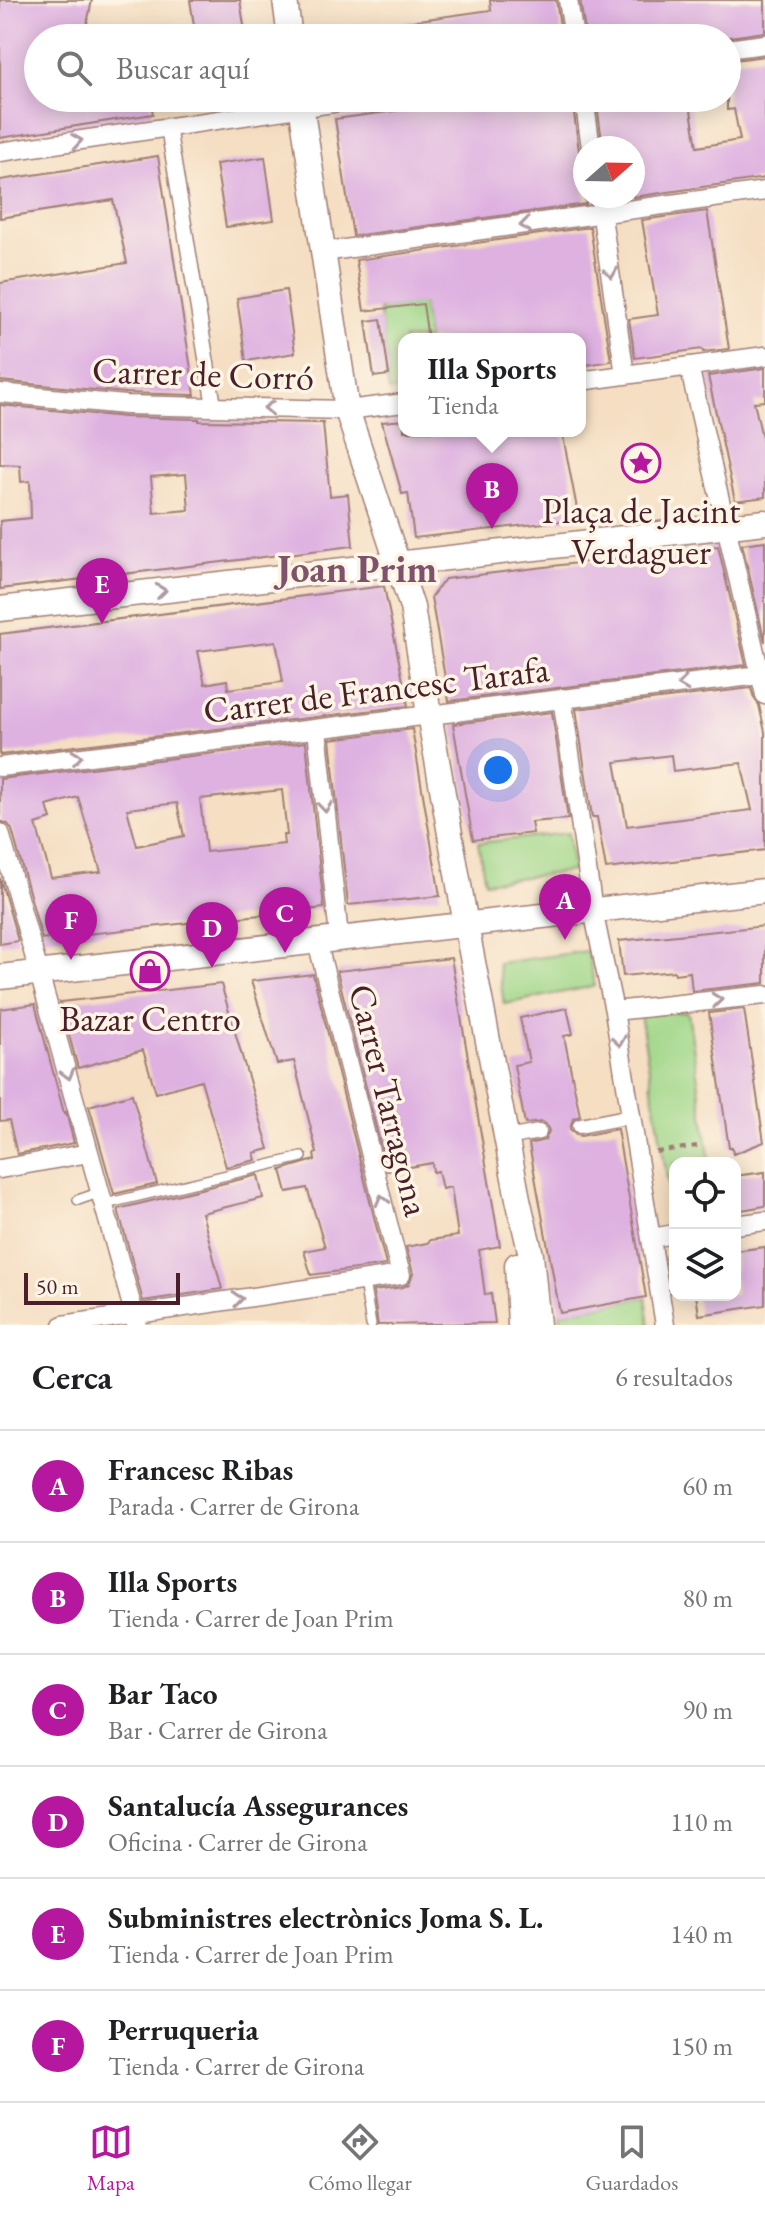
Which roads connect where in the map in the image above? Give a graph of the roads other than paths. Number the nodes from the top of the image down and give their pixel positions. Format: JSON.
{"nodes":[{"id":1,"x":285,"y":0,"type":"edge"},
{"id":2,"x":568,"y":0,"type":"edge"},
{"id":3,"x":288,"y":24,"type":"edge"},
{"id":4,"x":572,"y":24,"type":"edge"},
{"id":5,"x":765,"y":44,"type":"edge"},
{"id":6,"x":741,"y":47,"type":"edge"},
{"id":7,"x":250,"y":112,"type":"edge"},
{"id":8,"x":301,"y":112,"type":"edge"},
{"id":9,"x":586,"y":112,"type":"edge"},
{"id":10,"x":168,"y":127,"type":"junction"},
{"id":11,"x":589,"y":136,"type":"edge"},
{"id":12,"x":0,"y":152,"type":"edge"},
{"id":13,"x":765,"y":191,"type":"edge"},
{"id":14,"x":645,"y":201,"type":"edge"},
{"id":15,"x":582,"y":208,"type":"edge"},
{"id":16,"x":600,"y":208,"type":"edge"},
{"id":17,"x":323,"y":252,"type":"junction"},
{"id":18,"x":765,"y":356,"type":"edge"},
{"id":19,"x":689,"y":366,"type":"junction"},
{"id":20,"x":625,"y":375,"type":"junction"},
{"id":21,"x":586,"y":380,"type":"edge"},
{"id":22,"x":0,"y":393,"type":"edge"},
{"id":23,"x":398,"y":404,"type":"edge"},
{"id":24,"x":214,"y":406,"type":"junction"},
{"id":25,"x":347,"y":410,"type":"junction"},
{"id":26,"x":765,"y":522,"type":"edge"},
{"id":27,"x":726,"y":527,"type":"junction"},
{"id":28,"x":397,"y":564,"type":"junction"},
{"id":29,"x":0,"y":609,"type":"edge"},
{"id":30,"x":760,"y":675,"type":"junction"},
{"id":31,"x":765,"y":695,"type":"edge"},
{"id":32,"x":562,"y":698,"type":"junction"},
{"id":33,"x":429,"y":714,"type":"junction"},
{"id":34,"x":317,"y":729,"type":"junction"},
{"id":35,"x":0,"y":767,"type":"edge"},
{"id":36,"x":0,"y":833,"type":"edge"},
{"id":37,"x":765,"y":891,"type":"edge"},
{"id":38,"x":593,"y":910,"type":"junction"},
{"id":39,"x":466,"y":925,"type":"junction"},
{"id":40,"x":328,"y":939,"type":"junction"},
{"id":41,"x":39,"y":972,"type":"junction"},
{"id":42,"x":0,"y":977,"type":"edge"},
{"id":43,"x":765,"y":995,"type":"edge"},
{"id":44,"x":614,"y":1011,"type":"junction"},
{"id":45,"x":631,"y":1116,"type":"junction"},
{"id":46,"x":580,"y":1126,"type":"dead end"},
{"id":47,"x":539,"y":1132,"type":"dead end"},
{"id":48,"x":507,"y":1138,"type":"junction"},
{"id":49,"x":89,"y":1153,"type":"junction"},
{"id":50,"x":302,"y":1157,"type":"dead end"},
{"id":51,"x":0,"y":1169,"type":"edge"},
{"id":52,"x":103,"y":1198,"type":"junction"},
{"id":53,"x":518,"y":1199,"type":"junction"},
{"id":54,"x":78,"y":1200,"type":"dead end"},
{"id":55,"x":765,"y":1221,"type":"edge"},
{"id":56,"x":741,"y":1224,"type":"edge"},
{"id":57,"x":669,"y":1235,"type":"edge"},
{"id":58,"x":651,"y":1238,"type":"junction"},
{"id":59,"x":364,"y":1281,"type":"junction"},
{"id":60,"x":135,"y":1319,"type":"edge"},
{"id":61,"x":63,"y":1325,"type":"edge"},
{"id":62,"x":371,"y":1325,"type":"edge"},
{"id":63,"x":520,"y":1325,"type":"edge"},
{"id":64,"x":538,"y":1325,"type":"edge"},
{"id":65,"x":665,"y":1325,"type":"edge"}],
"edges":[{"from":1,"to":3,"type":"street"},
{"from":2,"to":4,"type":"street"},
{"from":5,"to":6,"type":"street"},
{"from":7,"to":10,"type":"street"},
{"from":8,"to":17,"type":"street"},
{"from":9,"to":11,"type":"street"},
{"from":12,"to":10,"type":"street","one_way":true},
{"from":10,"to":24,"type":"street"},
{"from":13,"to":14,"type":"street"},
{"from":15,"to":17,"type":"street","one_way":true},
{"from":16,"to":20,"type":"street","one_way":true},
{"from":17,"to":25,"type":"street"},
{"from":18,"to":19,"type":"street"},
{"from":19,"to":20,"type":"street"},
{"from":19,"to":27,"type":"street"},
{"from":20,"to":21,"type":"street"},
{"from":22,"to":24,"type":"street","name":"Carrer de Corró"},
{"from":23,"to":25,"type":"street","name":"Carrer de Corró"},
{"from":25,"to":24,"type":"street","name":"Carrer de Corró","one_way":true},
{"from":25,"to":28,"type":"street"},
{"from":26,"to":27,"type":"street"},
{"from":27,"to":28,"type":"street"},
{"from":27,"to":30,"type":"street"},
{"from":29,"to":28,"type":"street","one_way":true},
{"from":28,"to":33,"type":"street"},
{"from":30,"to":31,"type":"street"},
{"from":30,"to":32,"type":"street","name":"Carrer de Francesc Tarafa","one_way":true},
{"from":32,"to":33,"type":"street","name":"Carrer de Francesc Tarafa"},
{"from":32,"to":38,"type":"street"},
{"from":33,"to":34,"type":"street","name":"Carrer de Francesc Tarafa"},
{"from":33,"to":39,"type":"street"},
{"from":35,"to":34,"type":"street","name":"Carrer de Francesc Tarafa","one_way":true},
{"from":34,"to":40,"type":"street","name":"Carrer Tarragona","one_way":true},
{"from":36,"to":41,"type":"street"},
{"from":37,"to":38,"type":"street"},
{"from":38,"to":39,"type":"street"},
{"from":38,"to":44,"type":"street"},
{"from":39,"to":40,"type":"street"},
{"from":39,"to":48,"type":"street"},
{"from":40,"to":41,"type":"street"},
{"from":59,"to":40,"type":"street","name":"Carrer Tarragona","one_way":true},
{"from":41,"to":42,"type":"street"},
{"from":41,"to":49,"type":"street","one_way":true},
{"from":44,"to":43,"type":"street","one_way":true},
{"from":44,"to":45,"type":"street","one_way":true},
{"from":45,"to":46,"type":"street"},
{"from":45,"to":58,"type":"street"},
{"from":47,"to":48,"type":"street"},
{"from":48,"to":53,"type":"street"},
{"from":49,"to":51,"type":"street"},
{"from":49,"to":52,"type":"street"},
{"from":50,"to":52,"type":"lane"},
{"from":52,"to":54,"type":"lane"},
{"from":52,"to":60,"type":"street"},
{"from":53,"to":63,"type":"street"},
{"from":53,"to":64,"type":"street"},
{"from":55,"to":56,"type":"street"},
{"from":57,"to":58,"type":"street"},
{"from":58,"to":65,"type":"street"},
{"from":60,"to":59,"type":"street","one_way":true},
{"from":59,"to":62,"type":"lane"},
{"from":60,"to":61,"type":"street"}]}
